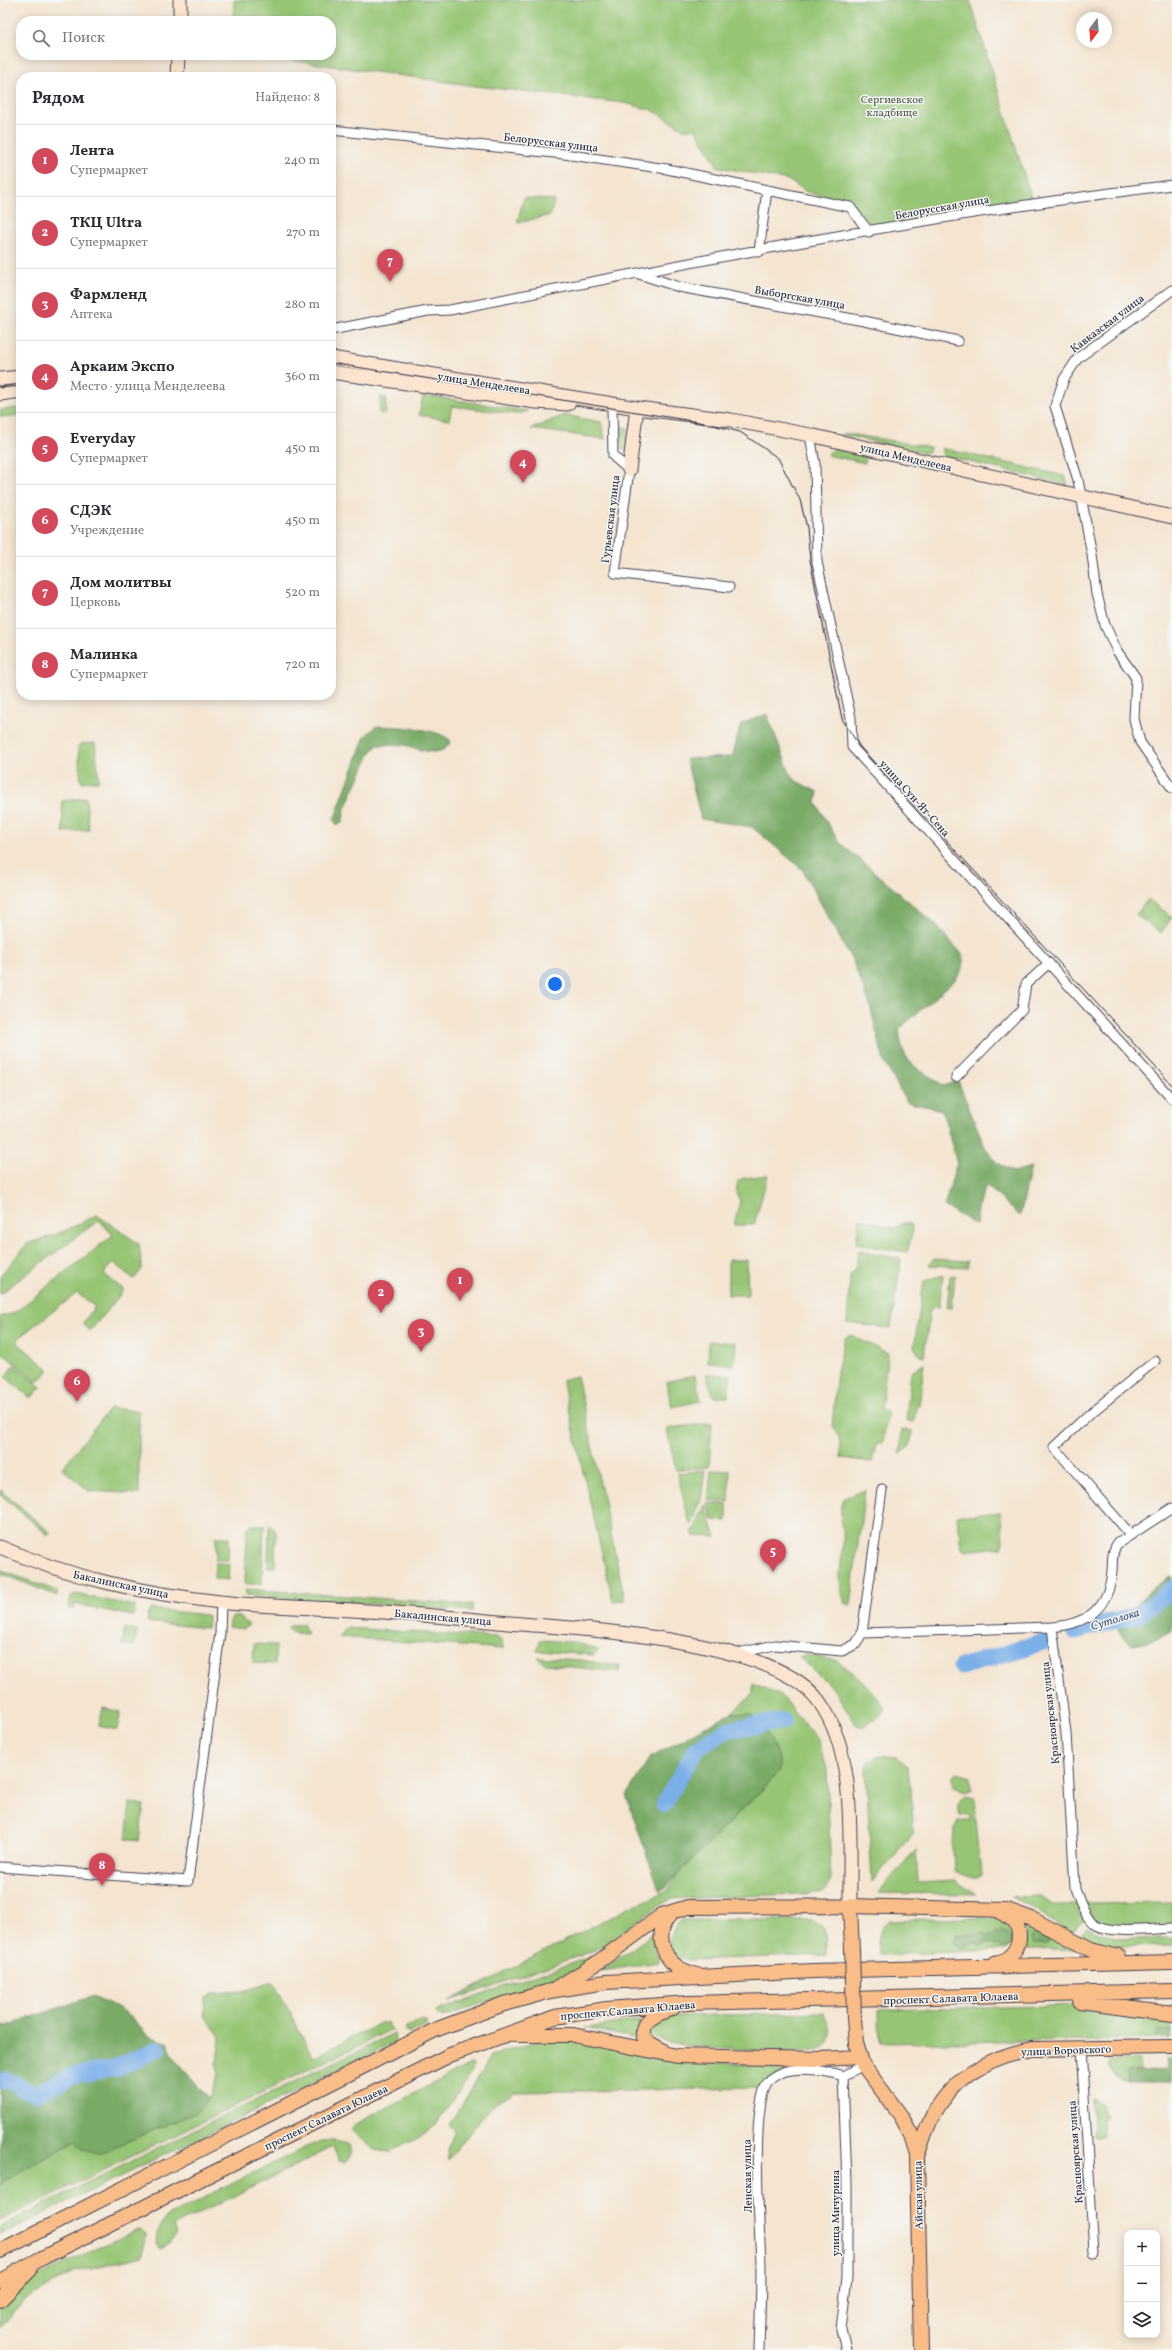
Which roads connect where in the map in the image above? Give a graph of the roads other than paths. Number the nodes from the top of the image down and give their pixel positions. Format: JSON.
{"nodes":[{"id":1,"x":180,"y":0,"type":"edge"},
{"id":2,"x":180,"y":16,"type":"edge"},
{"id":3,"x":178,"y":60,"type":"edge"},
{"id":4,"x":177,"y":72,"type":"edge"},
{"id":5,"x":336,"y":131,"type":"edge"},
{"id":6,"x":1172,"y":185,"type":"edge"},
{"id":7,"x":767,"y":190,"type":"junction"},
{"id":8,"x":870,"y":232,"type":"junction"},
{"id":9,"x":759,"y":252,"type":"junction"},
{"id":10,"x":638,"y":273,"type":"junction"},
{"id":11,"x":1172,"y":290,"type":"edge"},
{"id":12,"x":336,"y":329,"type":"edge"},
{"id":13,"x":958,"y":341,"type":"dead end"},
{"id":14,"x":336,"y":359,"type":"edge"},
{"id":15,"x":336,"y":373,"type":"edge"},
{"id":16,"x":16,"y":377,"type":"edge"},
{"id":17,"x":0,"y":379,"type":"edge"},
{"id":18,"x":16,"y":392,"type":"edge"},
{"id":19,"x":0,"y":394,"type":"edge"},
{"id":20,"x":612,"y":408,"type":"junction"},
{"id":21,"x":637,"y":408,"type":"junction"},
{"id":22,"x":810,"y":435,"type":"junction"},
{"id":23,"x":628,"y":470,"type":"junction"},
{"id":24,"x":1081,"y":496,"type":"junction"},
{"id":25,"x":1172,"y":517,"type":"edge"},
{"id":26,"x":729,"y":587,"type":"dead end"},
{"id":27,"x":1172,"y":788,"type":"edge"},
{"id":28,"x":1049,"y":963,"type":"junction"},
{"id":29,"x":956,"y":1077,"type":"dead end"},
{"id":30,"x":1172,"y":1099,"type":"edge"},
{"id":31,"x":1156,"y":1361,"type":"dead end"},
{"id":32,"x":882,"y":1490,"type":"dead end"},
{"id":33,"x":1172,"y":1508,"type":"edge"},
{"id":34,"x":1131,"y":1534,"type":"junction"},
{"id":35,"x":0,"y":1547,"type":"edge"},
{"id":36,"x":221,"y":1602,"type":"junction"},
{"id":37,"x":1052,"y":1627,"type":"junction"},
{"id":38,"x":862,"y":1633,"type":"junction"},
{"id":39,"x":732,"y":1655,"type":"junction"},
{"id":40,"x":0,"y":1867,"type":"edge"},
{"id":41,"x":850,"y":1906,"type":"junction"},
{"id":42,"x":681,"y":1908,"type":"junction"},
{"id":43,"x":994,"y":1910,"type":"junction"},
{"id":44,"x":1172,"y":1928,"type":"edge"},
{"id":45,"x":1149,"y":1962,"type":"junction"},
{"id":46,"x":1172,"y":1962,"type":"edge"},
{"id":47,"x":989,"y":1966,"type":"junction"},
{"id":48,"x":699,"y":1976,"type":"junction"},
{"id":49,"x":550,"y":1991,"type":"junction"},
{"id":50,"x":1172,"y":1991,"type":"edge"},
{"id":51,"x":1020,"y":1996,"type":"junction"},
{"id":52,"x":689,"y":2003,"type":"junction"},
{"id":53,"x":1172,"y":2013,"type":"edge"},
{"id":54,"x":501,"y":2035,"type":"junction"},
{"id":55,"x":1172,"y":2047,"type":"edge"},
{"id":56,"x":1081,"y":2049,"type":"junction"},
{"id":57,"x":677,"y":2056,"type":"junction"},
{"id":58,"x":862,"y":2061,"type":"junction"},
{"id":59,"x":843,"y":2076,"type":"junction"},
{"id":60,"x":918,"y":2156,"type":"junction"},
{"id":61,"x":0,"y":2251,"type":"edge"},
{"id":62,"x":1094,"y":2252,"type":"dead end"},
{"id":63,"x":42,"y":2258,"type":"junction"},
{"id":64,"x":0,"y":2281,"type":"edge"},
{"id":65,"x":0,"y":2300,"type":"edge"},
{"id":66,"x":759,"y":2350,"type":"edge"},
{"id":67,"x":846,"y":2350,"type":"edge"},
{"id":68,"x":920,"y":2350,"type":"edge"}],
"edges":[{"from":1,"to":2,"type":"main road"},
{"from":3,"to":4,"type":"main road"},
{"from":5,"to":7,"type":"street","name":"Белорусская улица"},
{"from":6,"to":8,"type":"street","name":"Белорусская улица"},
{"from":7,"to":8,"type":"street","name":"Белорусская улица"},
{"from":7,"to":9,"type":"street"},
{"from":8,"to":9,"type":"street","name":"Белорусская улица"},
{"from":9,"to":10,"type":"street","name":"Белорусская улица"},
{"from":10,"to":12,"type":"street","name":"Белорусская улица"},
{"from":10,"to":13,"type":"street","name":"Выборгская улица"},
{"from":11,"to":24,"type":"street","name":"Кавказская улица"},
{"from":14,"to":21,"type":"main road","name":"улица Менделеева"},
{"from":15,"to":20,"type":"main road","name":"улица Менделеева"},
{"from":16,"to":17,"type":"main road"},
{"from":18,"to":19,"type":"main road"},
{"from":20,"to":21,"type":"main road","name":"улица Менделеева"},
{"from":20,"to":23,"type":"street","name":"Гурьевская улица"},
{"from":21,"to":22,"type":"main road","name":"улица Менделеева"},
{"from":21,"to":23,"type":"main road"},
{"from":22,"to":24,"type":"main road","name":"улица Менделеева"},
{"from":22,"to":28,"type":"street","name":"улица Сун-Ят-Сена"},
{"from":23,"to":26,"type":"street","name":"Гурьевская улица"},
{"from":24,"to":25,"type":"main road","name":"улица Менделеева"},
{"from":24,"to":27,"type":"street","name":"Кавказская улица"},
{"from":28,"to":29,"type":"street"},
{"from":28,"to":30,"type":"street","name":"улица Сун-Ят-Сена"},
{"from":31,"to":34,"type":"street"},
{"from":32,"to":38,"type":"street"},
{"from":33,"to":34,"type":"street"},
{"from":34,"to":37,"type":"street"},
{"from":35,"to":36,"type":"main road","name":"Бакалинская улица"},
{"from":36,"to":39,"type":"main road","name":"Бакалинская улица"},
{"from":36,"to":40,"type":"street"},
{"from":37,"to":38,"type":"street"},
{"from":37,"to":44,"type":"street","name":"Красноярская улица"},
{"from":38,"to":39,"type":"street"},
{"from":39,"to":41,"type":"main road","name":"Бакалинская улица"},
{"from":41,"to":42,"type":"main road"},
{"from":41,"to":43,"type":"main road"},
{"from":41,"to":58,"type":"main road","bridge":true},
{"from":42,"to":48,"type":"main road"},
{"from":42,"to":49,"type":"main road"},
{"from":43,"to":45,"type":"main road"},
{"from":43,"to":47,"type":"main road"},
{"from":45,"to":46,"type":"main road"},
{"from":45,"to":47,"type":"main road"},
{"from":47,"to":48,"type":"main road"},
{"from":48,"to":49,"type":"main road"},
{"from":49,"to":61,"type":"main road"},
{"from":50,"to":51,"type":"main road","name":"проспект Салавата Юлаева"},
{"from":51,"to":52,"type":"main road","name":"проспект Салавата Юлаева"},
{"from":51,"to":53,"type":"main road"},
{"from":52,"to":54,"type":"main road","name":"проспект Салавата Юлаева"},
{"from":52,"to":57,"type":"main road"},
{"from":54,"to":57,"type":"main road"},
{"from":54,"to":63,"type":"main road","name":"проспект Салавата Юлаева"},
{"from":55,"to":56,"type":"main road","name":"улица Воровского"},
{"from":56,"to":60,"type":"main road","name":"улица Воровского"},
{"from":56,"to":62,"type":"street","name":"Красноярская улица"},
{"from":57,"to":58,"type":"main road"},
{"from":58,"to":59,"type":"street"},
{"from":58,"to":60,"type":"main road","name":"Айская улица"},
{"from":59,"to":66,"type":"street","name":"Ленская улица"},
{"from":59,"to":67,"type":"street","name":"улица Мичурина"},
{"from":60,"to":68,"type":"main road","name":"Айская улица"},
{"from":63,"to":64,"type":"main road","name":"проспект Салавата Юлаева"},
{"from":63,"to":65,"type":"main road"}]}
